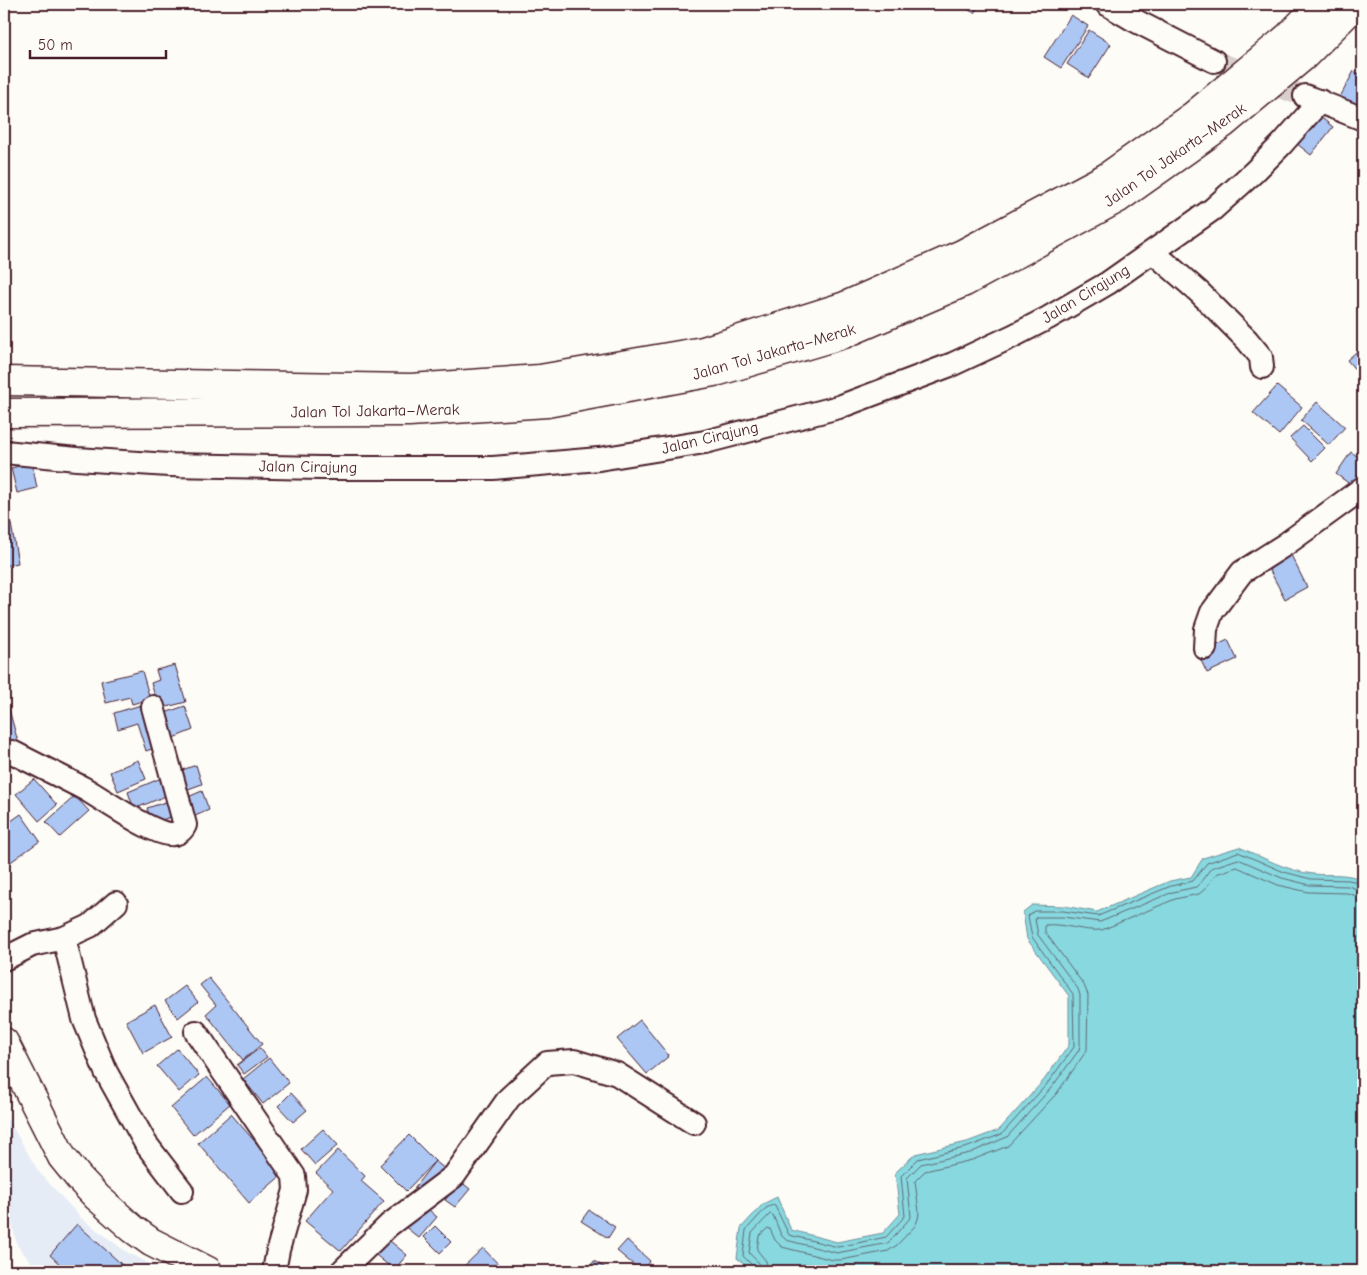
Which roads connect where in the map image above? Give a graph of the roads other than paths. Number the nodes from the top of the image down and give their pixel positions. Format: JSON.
{"nodes":[{"id":1,"x":1107,"y":4,"type":"edge"},
{"id":2,"x":1320,"y":4,"type":"edge"},
{"id":3,"x":1356,"y":4,"type":"edge"},
{"id":4,"x":1214,"y":61,"type":"tunnel mouth"},
{"id":5,"x":1363,"y":119,"type":"edge"},
{"id":6,"x":1153,"y":252,"type":"junction"},
{"id":7,"x":1262,"y":367,"type":"dead end"},
{"id":8,"x":4,"y":381,"type":"edge"},
{"id":9,"x":4,"y":412,"type":"edge"},
{"id":10,"x":4,"y":452,"type":"edge"},
{"id":11,"x":1363,"y":488,"type":"edge"},
{"id":12,"x":1205,"y":648,"type":"dead end"},
{"id":13,"x":153,"y":707,"type":"dead end"},
{"id":14,"x":4,"y":754,"type":"edge"},
{"id":15,"x":116,"y":903,"type":"dead end"},
{"id":16,"x":64,"y":938,"type":"junction"},
{"id":17,"x":4,"y":959,"type":"edge"},
{"id":18,"x":196,"y":1032,"type":"dead end"},
{"id":19,"x":4,"y":1042,"type":"edge"},
{"id":20,"x":694,"y":1123,"type":"dead end"},
{"id":21,"x":182,"y":1191,"type":"dead end"},
{"id":22,"x":208,"y":1271,"type":"edge"},
{"id":23,"x":274,"y":1271,"type":"edge"},
{"id":24,"x":342,"y":1271,"type":"edge"}],
"edges":[{"from":1,"to":4,"type":"street"},
{"from":2,"to":8,"type":"highway","name":"Jalan Tol Jakarta–Merak"},
{"from":3,"to":9,"type":"highway","name":"Jalan Tol Jakarta–Merak"},
{"from":5,"to":6,"type":"street","name":"Jalan Cirajung"},
{"from":6,"to":7,"type":"street"},
{"from":6,"to":10,"type":"street","name":"Jalan Cirajung"},
{"from":11,"to":12,"type":"street"},
{"from":13,"to":14,"type":"street"},
{"from":15,"to":16,"type":"street"},
{"from":16,"to":17,"type":"street"},
{"from":16,"to":21,"type":"street"},
{"from":18,"to":23,"type":"street"},
{"from":19,"to":22,"type":"highway"},
{"from":20,"to":24,"type":"street"}]}
